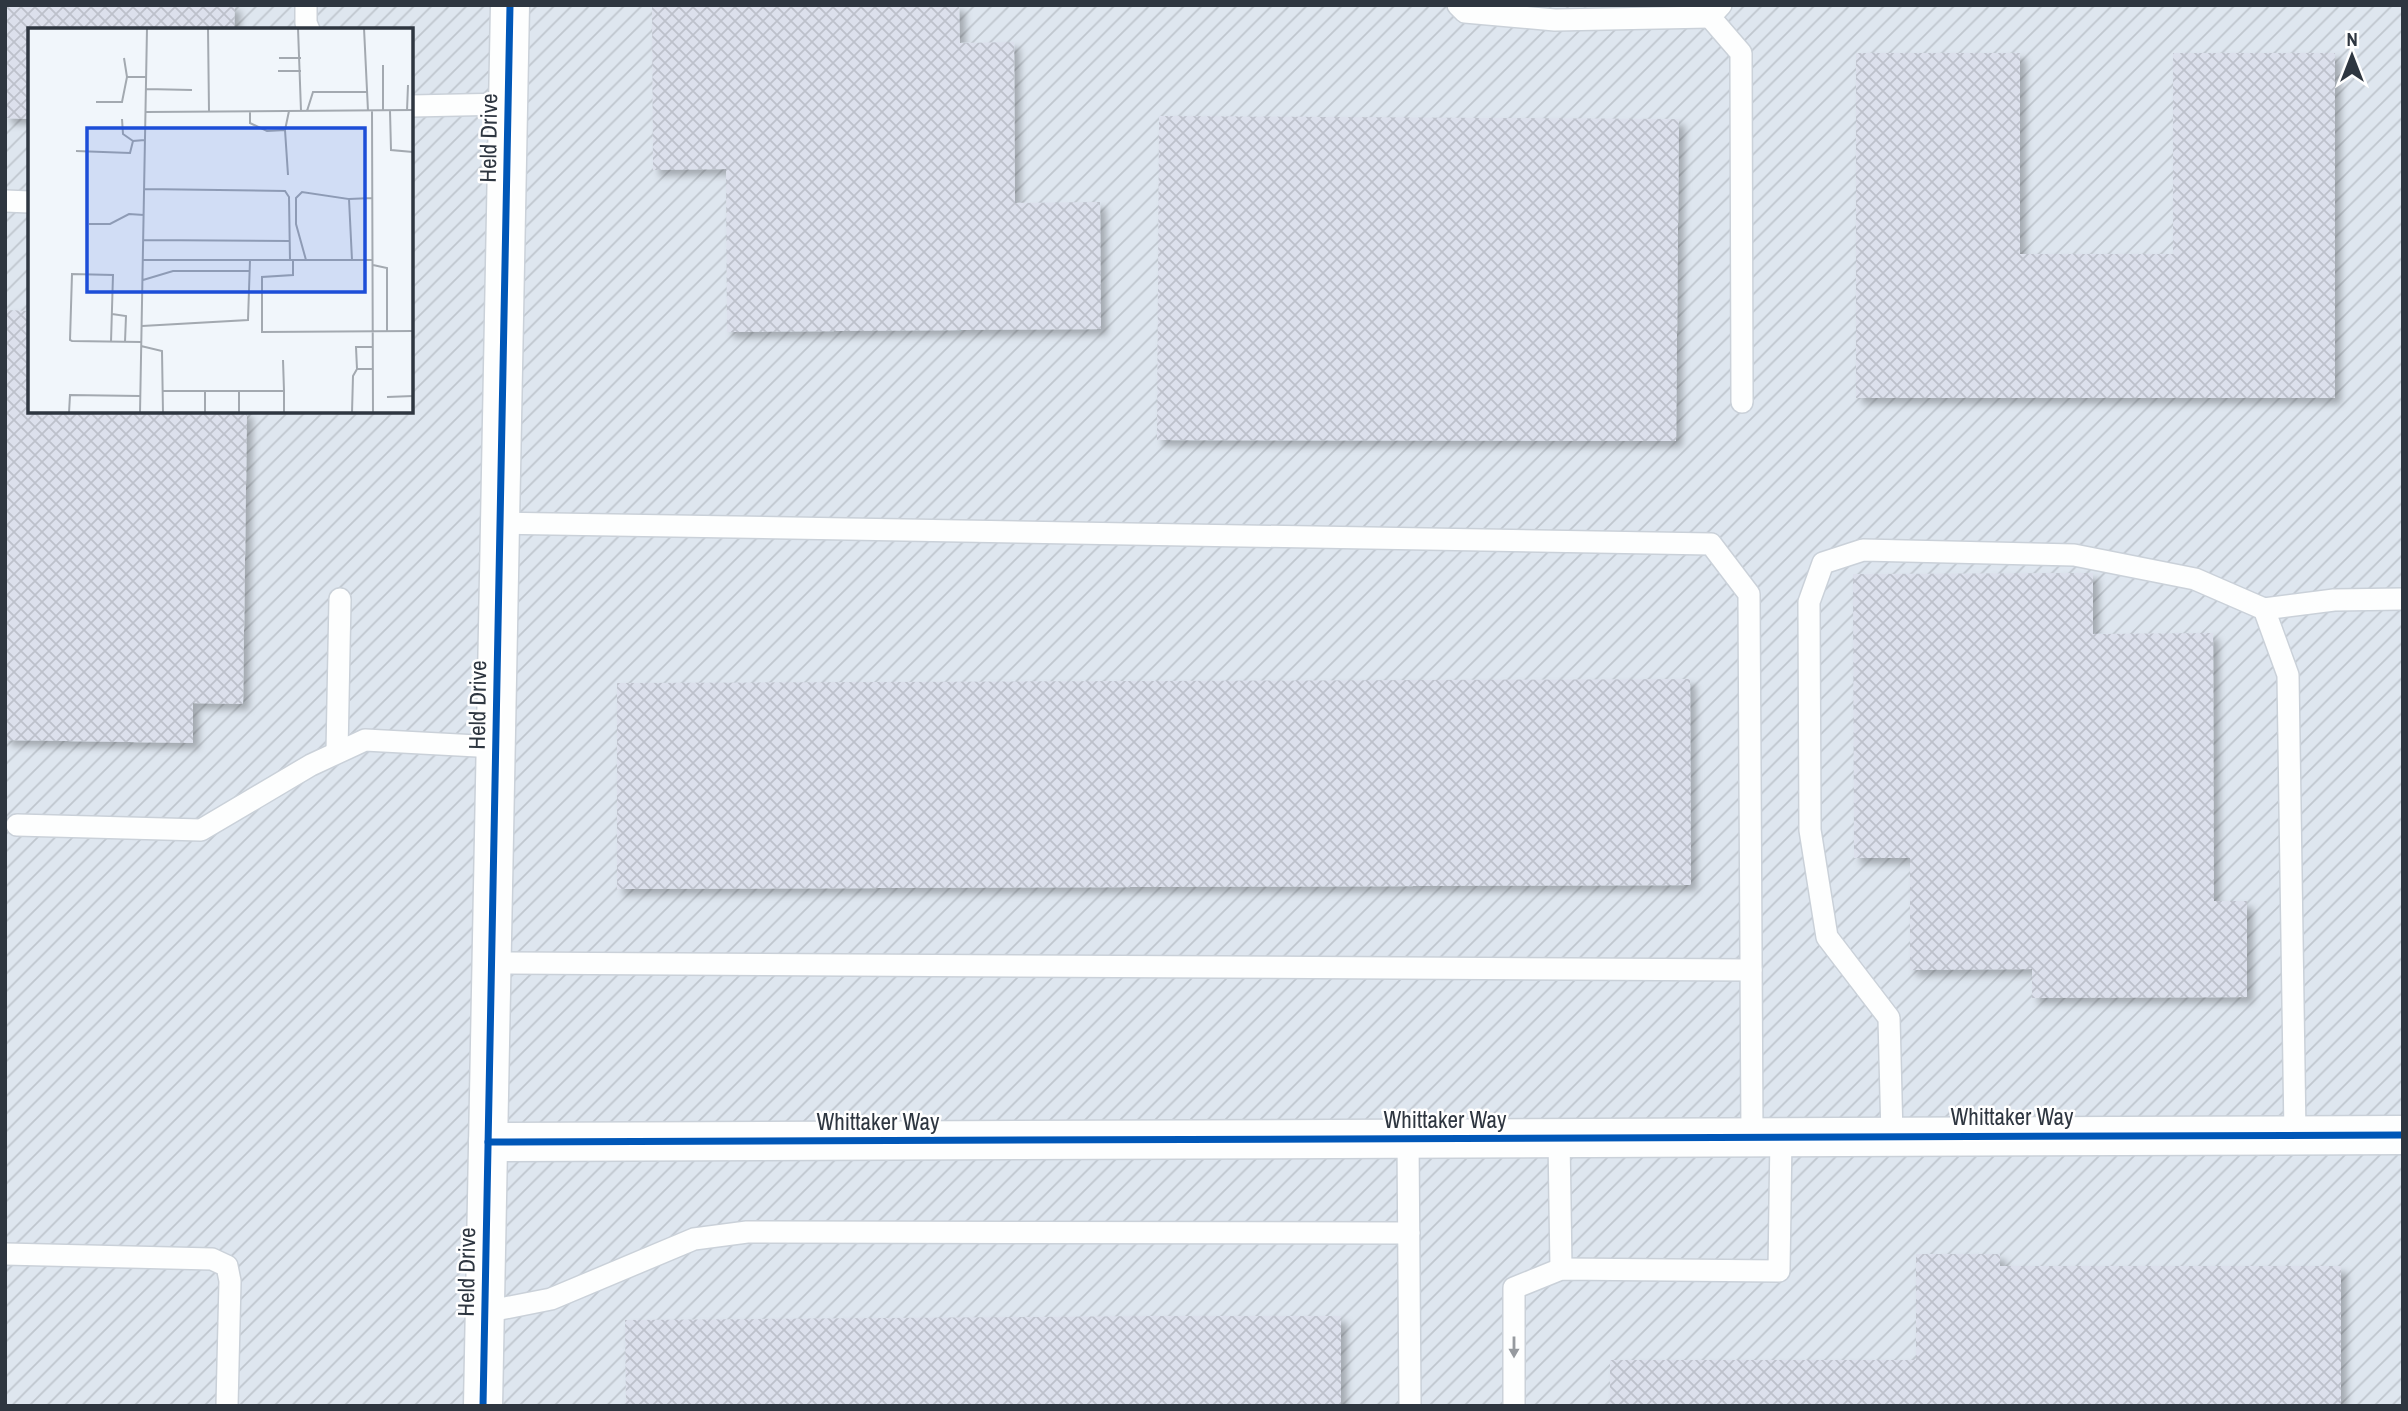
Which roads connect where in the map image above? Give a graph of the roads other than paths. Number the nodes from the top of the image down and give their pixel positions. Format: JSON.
{"nodes":[{"id":1,"x":306,"y":5,"type":"edge"},
{"id":2,"x":510,"y":5,"type":"edge"},
{"id":3,"x":1458,"y":5,"type":"edge"},
{"id":4,"x":1715,"y":11,"type":"edge"},
{"id":5,"x":308,"y":28,"type":"edge"},
{"id":6,"x":508,"y":104,"type":"junction"},
{"id":7,"x":413,"y":106,"type":"edge"},
{"id":8,"x":5,"y":201,"type":"edge"},
{"id":9,"x":28,"y":202,"type":"edge"},
{"id":10,"x":1742,"y":402,"type":"dead end"},
{"id":11,"x":500,"y":523,"type":"junction"},
{"id":12,"x":340,"y":599,"type":"dead end"},
{"id":13,"x":2403,"y":599,"type":"edge"},
{"id":14,"x":2264,"y":609,"type":"junction"},
{"id":15,"x":496,"y":747,"type":"junction"},
{"id":16,"x":337,"y":752,"type":"junction"},
{"id":17,"x":17,"y":825,"type":"dead end"},
{"id":18,"x":491,"y":963,"type":"junction"},
{"id":19,"x":1751,"y":970,"type":"junction"},
{"id":20,"x":2295,"y":1134,"type":"junction"},
{"id":21,"x":2403,"y":1135,"type":"edge"},
{"id":22,"x":1766,"y":1136,"type":"junction"},
{"id":23,"x":1892,"y":1136,"type":"junction"},
{"id":24,"x":1408,"y":1138,"type":"junction"},
{"id":25,"x":1559,"y":1138,"type":"junction"},
{"id":26,"x":488,"y":1142,"type":"junction"},
{"id":27,"x":1409,"y":1233,"type":"junction"},
{"id":28,"x":5,"y":1254,"type":"edge"},
{"id":29,"x":1561,"y":1269,"type":"junction"},
{"id":30,"x":485,"y":1312,"type":"junction"},
{"id":31,"x":227,"y":1406,"type":"edge"},
{"id":32,"x":483,"y":1406,"type":"edge"},
{"id":33,"x":1410,"y":1406,"type":"edge"},
{"id":34,"x":1514,"y":1406,"type":"edge"}],
"edges":[{"from":1,"to":5,"type":"lane"},
{"from":2,"to":6,"type":"street","name":"Held Drive"},
{"from":3,"to":4,"type":"lane"},
{"from":4,"to":10,"type":"lane"},
{"from":6,"to":7,"type":"lane"},
{"from":6,"to":11,"type":"street","name":"Held Drive"},
{"from":8,"to":9,"type":"lane"},
{"from":11,"to":15,"type":"street","name":"Held Drive"},
{"from":11,"to":19,"type":"lane"},
{"from":12,"to":16,"type":"lane"},
{"from":13,"to":14,"type":"lane"},
{"from":14,"to":20,"type":"lane"},
{"from":14,"to":23,"type":"lane"},
{"from":15,"to":16,"type":"lane"},
{"from":15,"to":18,"type":"street","name":"Held Drive"},
{"from":16,"to":17,"type":"lane"},
{"from":18,"to":19,"type":"lane"},
{"from":18,"to":26,"type":"street","name":"Held Drive"},
{"from":19,"to":22,"type":"lane"},
{"from":20,"to":21,"type":"street","name":"Whittaker Way"},
{"from":20,"to":23,"type":"street","name":"Whittaker Way"},
{"from":22,"to":23,"type":"street","name":"Whittaker Way"},
{"from":22,"to":25,"type":"street","name":"Whittaker Way"},
{"from":22,"to":29,"type":"lane"},
{"from":24,"to":25,"type":"street","name":"Whittaker Way"},
{"from":24,"to":26,"type":"street","name":"Whittaker Way"},
{"from":24,"to":27,"type":"lane"},
{"from":25,"to":29,"type":"lane"},
{"from":26,"to":30,"type":"street","name":"Held Drive"},
{"from":27,"to":30,"type":"lane"},
{"from":27,"to":33,"type":"lane"},
{"from":28,"to":31,"type":"lane"},
{"from":29,"to":34,"type":"lane","one_way":true},
{"from":30,"to":32,"type":"street","name":"Held Drive"}]}
